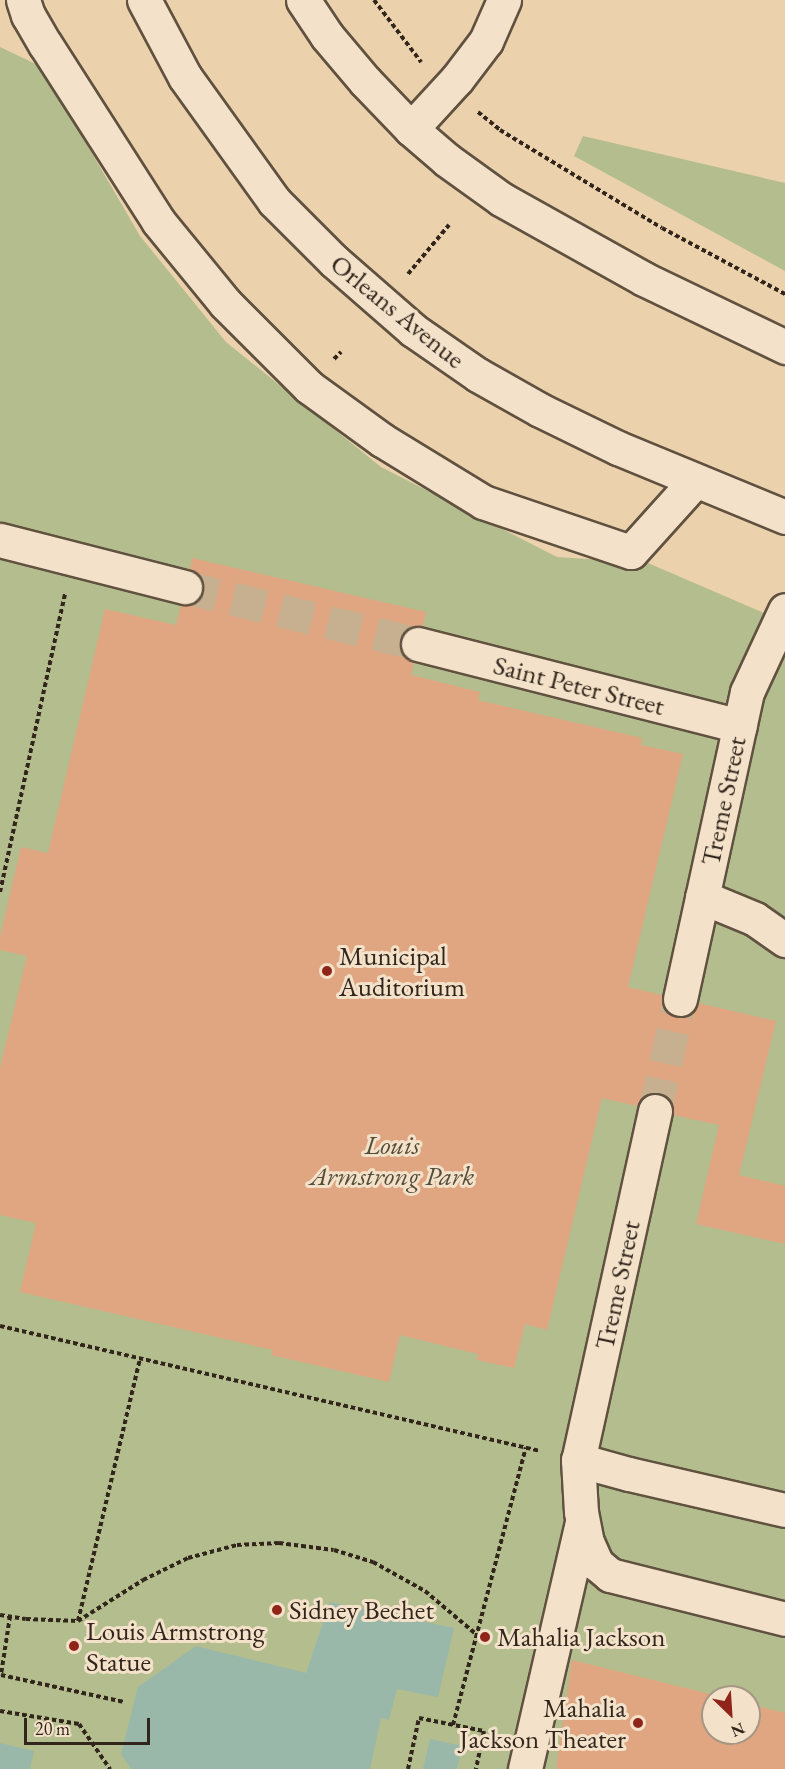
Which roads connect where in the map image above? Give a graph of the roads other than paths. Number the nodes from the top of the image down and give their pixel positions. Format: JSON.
{"nodes":[{"id":1,"x":23,"y":0,"type":"edge"},
{"id":2,"x":144,"y":0,"type":"edge"},
{"id":3,"x":303,"y":0,"type":"edge"},
{"id":4,"x":504,"y":0,"type":"edge"},
{"id":5,"x":411,"y":129,"type":"junction"},
{"id":6,"x":785,"y":347,"type":"edge"},
{"id":7,"x":695,"y":481,"type":"junction"},
{"id":8,"x":785,"y":518,"type":"edge"},
{"id":9,"x":0,"y":540,"type":"edge"},
{"id":10,"x":185,"y":587,"type":"tunnel mouth"},
{"id":11,"x":785,"y":610,"type":"edge"},
{"id":12,"x":418,"y":644,"type":"tunnel mouth"},
{"id":13,"x":740,"y":726,"type":"junction"},
{"id":14,"x":702,"y":897,"type":"junction"},
{"id":15,"x":785,"y":940,"type":"edge"},
{"id":16,"x":680,"y":999,"type":"tunnel mouth"},
{"id":17,"x":655,"y":1111,"type":"tunnel mouth"},
{"id":18,"x":578,"y":1460,"type":"junction"},
{"id":19,"x":785,"y":1510,"type":"edge"},
{"id":20,"x":583,"y":1519,"type":"junction"},
{"id":21,"x":785,"y":1619,"type":"edge"},
{"id":22,"x":525,"y":1769,"type":"edge"}],
"edges":[{"from":1,"to":7,"type":"street"},
{"from":2,"to":7,"type":"street","name":"Orleans Avenue"},
{"from":3,"to":5,"type":"street"},
{"from":4,"to":5,"type":"street"},
{"from":5,"to":6,"type":"street"},
{"from":7,"to":8,"type":"street","name":"Orleans Avenue"},
{"from":9,"to":10,"type":"street"},
{"from":11,"to":13,"type":"street","name":"Treme Street"},
{"from":12,"to":13,"type":"street","name":"Saint Peter Street"},
{"from":13,"to":14,"type":"street","name":"Treme Street"},
{"from":14,"to":15,"type":"street"},
{"from":14,"to":16,"type":"street","name":"Treme Street"},
{"from":17,"to":18,"type":"street","name":"Treme Street"},
{"from":18,"to":19,"type":"street"},
{"from":18,"to":20,"type":"street","name":"Treme Street"},
{"from":20,"to":21,"type":"street"},
{"from":20,"to":22,"type":"street"}]}
